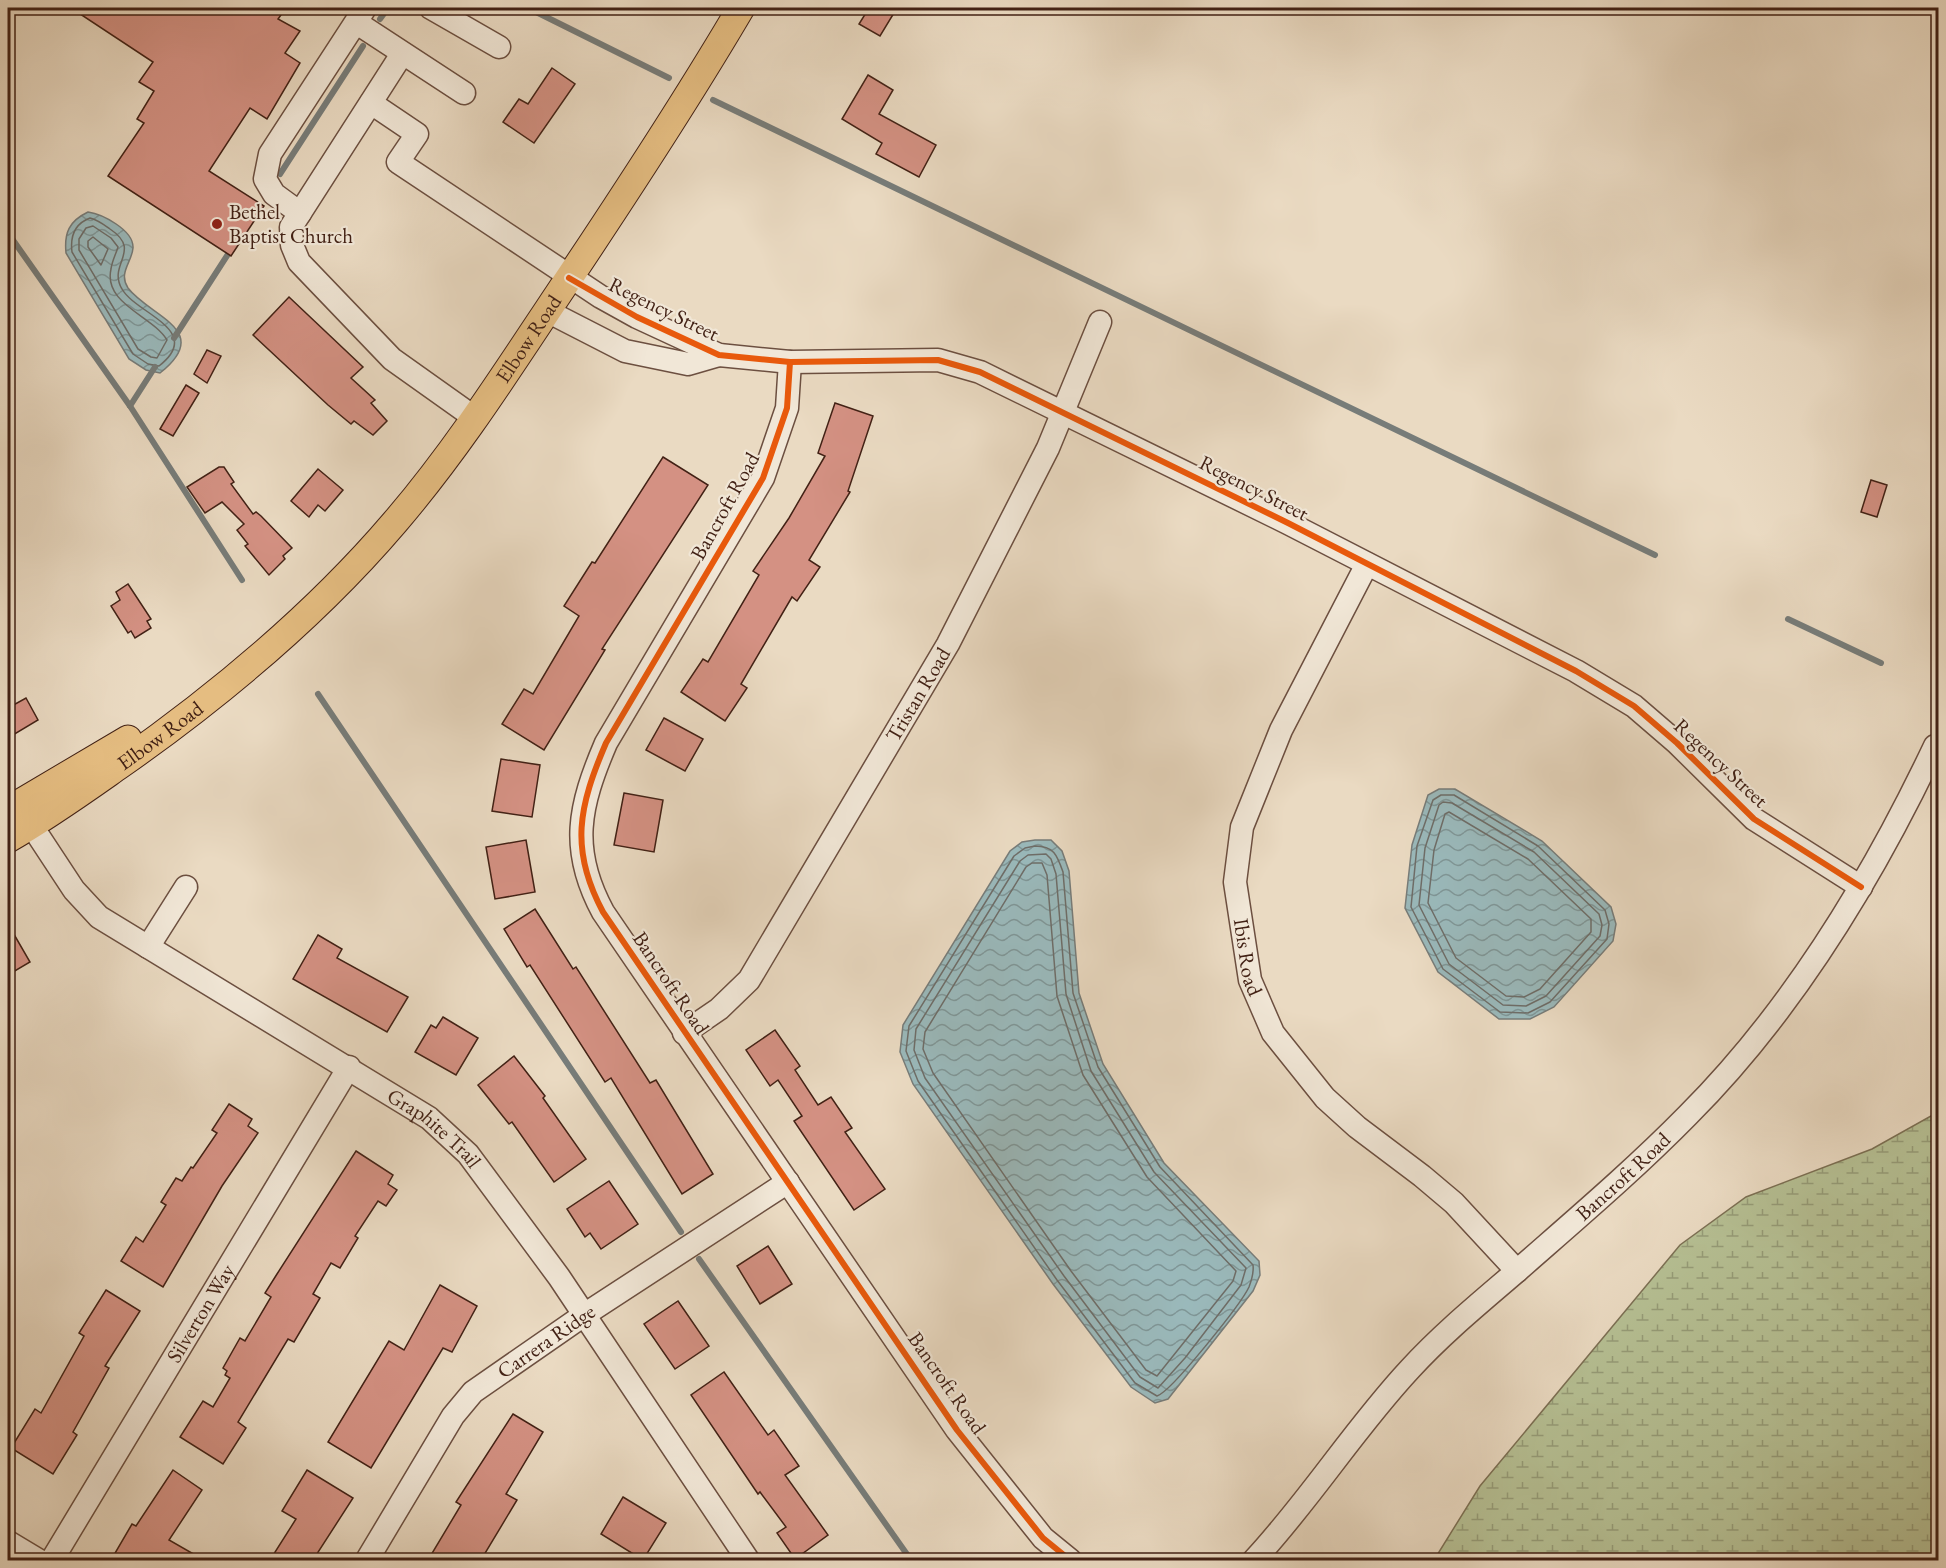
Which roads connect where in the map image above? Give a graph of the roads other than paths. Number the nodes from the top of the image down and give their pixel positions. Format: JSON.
{"nodes":[{"id":1,"x":431,"y":8,"type":"edge"},
{"id":2,"x":741,"y":8,"type":"edge"},
{"id":3,"x":361,"y":15,"type":"edge"},
{"id":4,"x":499,"y":47,"type":"dead end"},
{"id":5,"x":402,"y":54,"type":"junction"},
{"id":6,"x":464,"y":93,"type":"dead end"},
{"id":7,"x":370,"y":103,"type":"junction"},
{"id":8,"x":300,"y":213,"type":"junction"},
{"id":9,"x":569,"y":278,"type":"junction"},
{"id":10,"x":547,"y":311,"type":"junction"},
{"id":11,"x":1100,"y":322,"type":"dead end"},
{"id":12,"x":719,"y":355,"type":"junction"},
{"id":13,"x":790,"y":362,"type":"junction"},
{"id":14,"x":1064,"y":412,"type":"junction"},
{"id":15,"x":475,"y":418,"type":"junction"},
{"id":16,"x":1367,"y":564,"type":"junction"},
{"id":17,"x":1935,"y":746,"type":"dead end"},
{"id":18,"x":19,"y":814,"type":"edge"},
{"id":19,"x":8,"y":839,"type":"edge"},
{"id":20,"x":186,"y":887,"type":"dead end"},
{"id":21,"x":1861,"y":887,"type":"junction"},
{"id":22,"x":148,"y":947,"type":"junction"},
{"id":23,"x":684,"y":1034,"type":"junction"},
{"id":24,"x":349,"y":1067,"type":"junction"},
{"id":25,"x":788,"y":1182,"type":"junction"},
{"id":26,"x":1517,"y":1271,"type":"junction"},
{"id":27,"x":584,"y":1315,"type":"junction"},
{"id":28,"x":8,"y":1542,"type":"edge"},
{"id":29,"x":741,"y":1558,"type":"edge"},
{"id":30,"x":38,"y":1560,"type":"edge"},
{"id":31,"x":52,"y":1560,"type":"edge"},
{"id":32,"x":367,"y":1560,"type":"edge"},
{"id":33,"x":1070,"y":1560,"type":"edge"},
{"id":34,"x":1254,"y":1560,"type":"edge"}],
"edges":[{"from":1,"to":4,"type":"street"},
{"from":2,"to":9,"type":"main road","name":"Elbow Road"},
{"from":3,"to":5,"type":"street"},
{"from":3,"to":8,"type":"street"},
{"from":5,"to":6,"type":"street"},
{"from":5,"to":7,"type":"street"},
{"from":7,"to":8,"type":"street"},
{"from":7,"to":9,"type":"street","name":"Regency Street"},
{"from":8,"to":15,"type":"street"},
{"from":9,"to":10,"type":"main road","name":"Elbow Road"},
{"from":9,"to":12,"type":"street","name":"Regency Street"},
{"from":10,"to":12,"type":"street","name":"Regency Street"},
{"from":10,"to":15,"type":"main road","name":"Elbow Road"},
{"from":11,"to":14,"type":"street","name":"Tristan Road"},
{"from":12,"to":13,"type":"street","name":"Regency Street"},
{"from":13,"to":14,"type":"street","name":"Regency Street"},
{"from":13,"to":23,"type":"street","name":"Bancroft Road"},
{"from":14,"to":16,"type":"street","name":"Regency Street"},
{"from":14,"to":23,"type":"street","name":"Tristan Road"},
{"from":15,"to":18,"type":"main road","name":"Elbow Road"},
{"from":16,"to":21,"type":"street","name":"Regency Street"},
{"from":16,"to":26,"type":"street","name":"Ibis Road"},
{"from":17,"to":21,"type":"street","name":"Bancroft Road"},
{"from":18,"to":19,"type":"main road","name":"Elbow Road"},
{"from":18,"to":22,"type":"street","name":"Graphite Trail"},
{"from":20,"to":22,"type":"street"},
{"from":21,"to":26,"type":"street","name":"Bancroft Road"},
{"from":22,"to":24,"type":"street","name":"Graphite Trail"},
{"from":23,"to":25,"type":"street","name":"Bancroft Road"},
{"from":24,"to":27,"type":"street","name":"Graphite Trail"},
{"from":24,"to":31,"type":"street","name":"Silverton Way"},
{"from":25,"to":27,"type":"street","name":"Carrera Ridge"},
{"from":25,"to":33,"type":"street","name":"Bancroft Road"},
{"from":26,"to":34,"type":"street","name":"Bancroft Road"},
{"from":27,"to":29,"type":"street","name":"Graphite Trail"},
{"from":27,"to":32,"type":"street","name":"Carrera Ridge"},
{"from":28,"to":30,"type":"street"}]}
